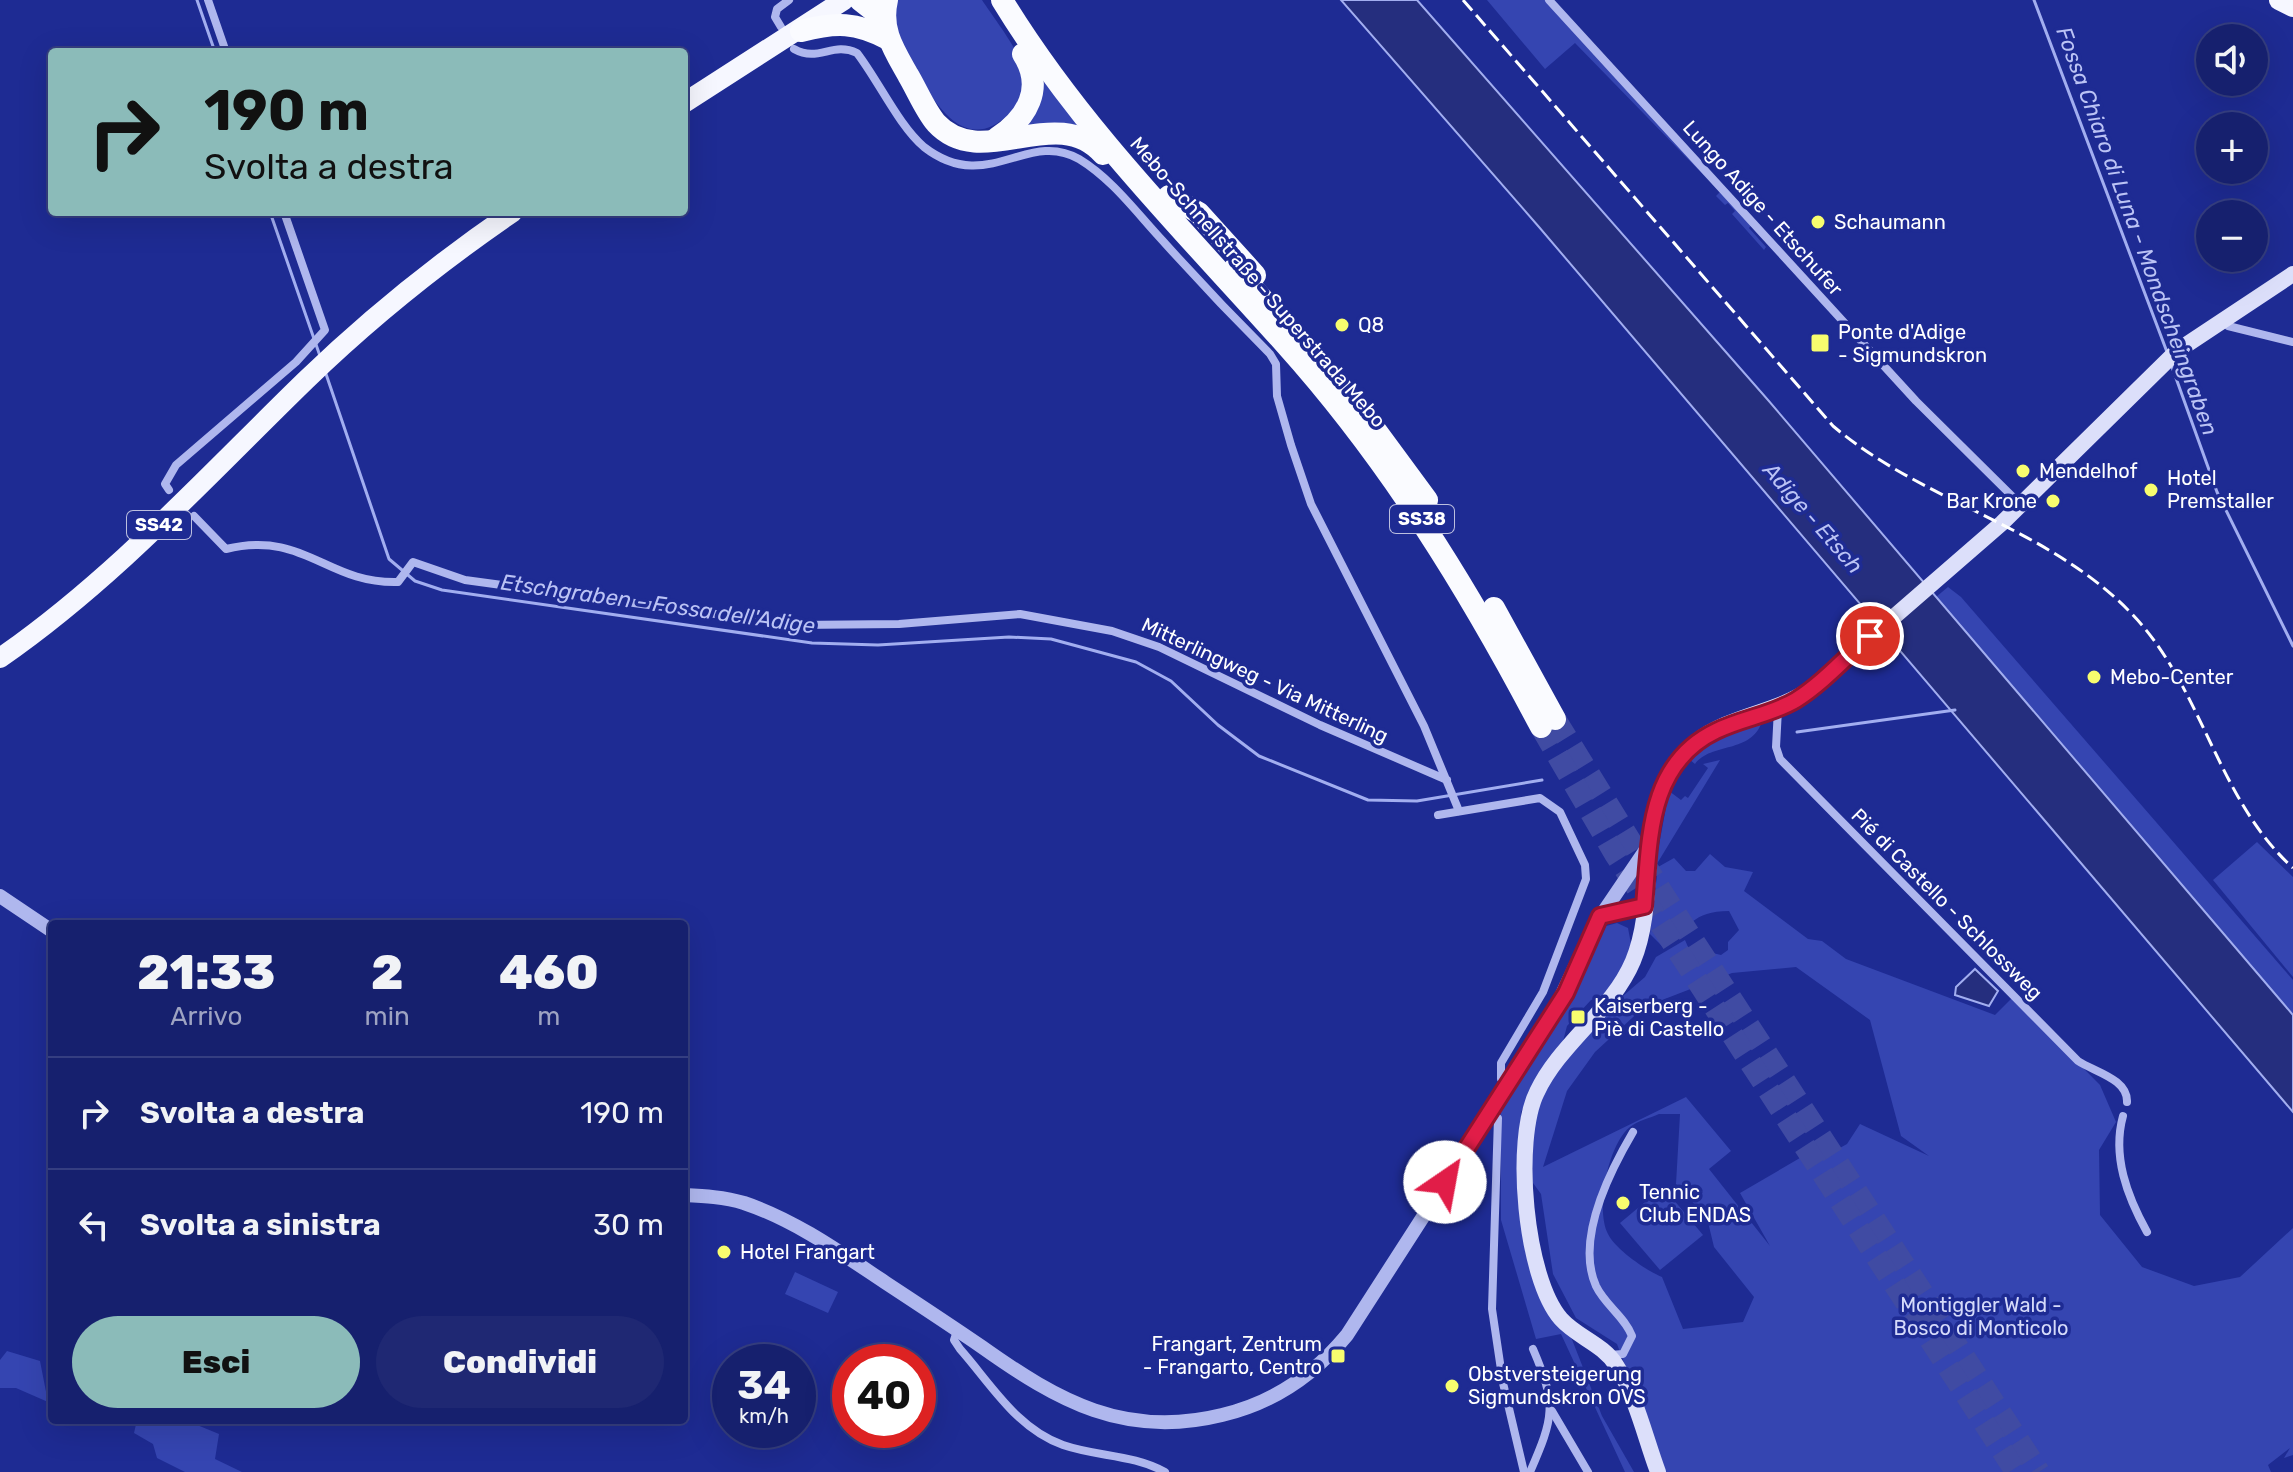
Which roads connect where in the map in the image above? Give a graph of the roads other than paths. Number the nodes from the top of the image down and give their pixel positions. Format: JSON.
{"nodes":[{"id":1,"x":208,"y":0,"type":"edge"},
{"id":2,"x":789,"y":0,"type":"edge"},
{"id":3,"x":847,"y":0,"type":"edge"},
{"id":4,"x":860,"y":0,"type":"edge"},
{"id":5,"x":887,"y":0,"type":"edge"},
{"id":6,"x":986,"y":0,"type":"edge"},
{"id":7,"x":1002,"y":0,"type":"edge"},
{"id":8,"x":1013,"y":0,"type":"edge"},
{"id":9,"x":1549,"y":0,"type":"edge"},
{"id":10,"x":2279,"y":0,"type":"edge"},
{"id":11,"x":2293,"y":7,"type":"edge"},
{"id":12,"x":881,"y":33,"type":"junction"},
{"id":13,"x":792,"y":36,"type":"junction"},
{"id":14,"x":225,"y":48,"type":"edge"},
{"id":15,"x":688,"y":101,"type":"edge"},
{"id":16,"x":992,"y":141,"type":"junction"},
{"id":17,"x":1169,"y":196,"type":"junction"},
{"id":18,"x":285,"y":216,"type":"edge"},
{"id":19,"x":507,"y":216,"type":"edge"},
{"id":20,"x":2293,"y":274,"type":"edge"},
{"id":21,"x":1284,"y":302,"type":"dead end"},
{"id":22,"x":2222,"y":320,"type":"junction"},
{"id":23,"x":1272,"y":331,"type":"junction"},
{"id":24,"x":2293,"y":342,"type":"edge"},
{"id":25,"x":1358,"y":388,"type":"dead end"},
{"id":26,"x":169,"y":490,"type":"dead end"},
{"id":27,"x":1430,"y":504,"type":"junction"},
{"id":28,"x":2021,"y":505,"type":"junction"},
{"id":29,"x":194,"y":516,"type":"dead end"},
{"id":30,"x":0,"y":658,"type":"edge"},
{"id":31,"x":1778,"y":709,"type":"junction"},
{"id":32,"x":1449,"y":784,"type":"junction"},
{"id":33,"x":1459,"y":811,"type":"junction"},
{"id":34,"x":1438,"y":815,"type":"dead end"},
{"id":35,"x":1649,"y":845,"type":"junction"},
{"id":36,"x":1621,"y":892,"type":"junction"},
{"id":37,"x":0,"y":896,"type":"edge"},
{"id":38,"x":1644,"y":899,"type":"junction"},
{"id":39,"x":1622,"y":909,"type":"junction"},
{"id":40,"x":1600,"y":916,"type":"junction"},
{"id":41,"x":1642,"y":926,"type":"junction"},
{"id":42,"x":48,"y":928,"type":"edge"},
{"id":43,"x":1508,"y":1086,"type":"junction"},
{"id":44,"x":2127,"y":1102,"type":"dead end"},
{"id":45,"x":1491,"y":1111,"type":"junction"},
{"id":46,"x":2123,"y":1116,"type":"dead end"},
{"id":47,"x":1633,"y":1132,"type":"dead end"},
{"id":48,"x":688,"y":1195,"type":"edge"},
{"id":49,"x":2147,"y":1232,"type":"dead end"},
{"id":50,"x":957,"y":1331,"type":"junction"},
{"id":51,"x":1533,"y":1349,"type":"dead end"},
{"id":52,"x":1609,"y":1355,"type":"junction"},
{"id":53,"x":1551,"y":1410,"type":"junction"},
{"id":54,"x":1165,"y":1472,"type":"edge"},
{"id":55,"x":1527,"y":1472,"type":"edge"},
{"id":56,"x":1588,"y":1472,"type":"edge"},
{"id":57,"x":1658,"y":1472,"type":"edge"}],
"edges":[{"from":1,"to":14,"type":"street"},
{"from":2,"to":13,"type":"street"},
{"from":3,"to":12,"type":"highway"},
{"from":3,"to":13,"type":"main road"},
{"from":4,"to":12,"type":"highway"},
{"from":5,"to":12,"type":"highway"},
{"from":6,"to":16,"type":"highway"},
{"from":7,"to":23,"type":"highway","name":"Mebo-Schnellstraße - Superstrada Mebo","number":"SS38"},
{"from":8,"to":17,"type":"highway","name":"Mebo-Schnellstraße - Superstrada Mebo","number":"SS38"},
{"from":9,"to":28,"type":"street","name":"Lungo Adige - Etschufer"},
{"from":10,"to":11,"type":"main road"},
{"from":12,"to":13,"type":"highway"},
{"from":12,"to":16,"type":"highway"},
{"from":13,"to":15,"type":"main road"},
{"from":13,"to":32,"type":"street","name":"Mitterlingweg - Via Mitterling"},
{"from":16,"to":23,"type":"highway"},
{"from":17,"to":21,"type":"highway"},
{"from":17,"to":27,"type":"highway","name":"Mebo-Schnellstraße - Superstrada Mebo","number":"SS38"},
{"from":18,"to":26,"type":"street"},
{"from":19,"to":30,"type":"main road","number":"SS42"},
{"from":20,"to":22,"type":"main road"},
{"from":22,"to":24,"type":"street"},
{"from":22,"to":28,"type":"main road"},
{"from":23,"to":27,"type":"highway","name":"Mebo-Schnellstraße - Superstrada Mebo","number":"SS38"},
{"from":25,"to":27,"type":"highway"},
{"from":28,"to":31,"type":"main road"},
{"from":29,"to":32,"type":"street","name":"Mitterlingweg - Via Mitterling"},
{"from":31,"to":35,"type":"main road"},
{"from":31,"to":44,"type":"street","name":"Pié di Castello - Schlossweg"},
{"from":32,"to":33,"type":"street","name":"Mitterlingweg - Via Mitterling"},
{"from":33,"to":34,"type":"street"},
{"from":33,"to":43,"type":"street"},
{"from":35,"to":36,"type":"street"},
{"from":35,"to":38,"type":"main road"},
{"from":36,"to":38,"type":"street"},
{"from":36,"to":40,"type":"street"},
{"from":37,"to":42,"type":"street"},
{"from":38,"to":39,"type":"street"},
{"from":38,"to":41,"type":"main road"},
{"from":39,"to":40,"type":"street"},
{"from":39,"to":41,"type":"street"},
{"from":40,"to":43,"type":"street"},
{"from":41,"to":52,"type":"main road"},
{"from":43,"to":45,"type":"street"},
{"from":45,"to":50,"type":"street"},
{"from":45,"to":55,"type":"street"},
{"from":46,"to":49,"type":"street"},
{"from":47,"to":52,"type":"street"},
{"from":48,"to":50,"type":"street"},
{"from":50,"to":54,"type":"street"},
{"from":51,"to":53,"type":"street"},
{"from":52,"to":57,"type":"main road"},
{"from":53,"to":55,"type":"street"},
{"from":53,"to":56,"type":"street"}]}
